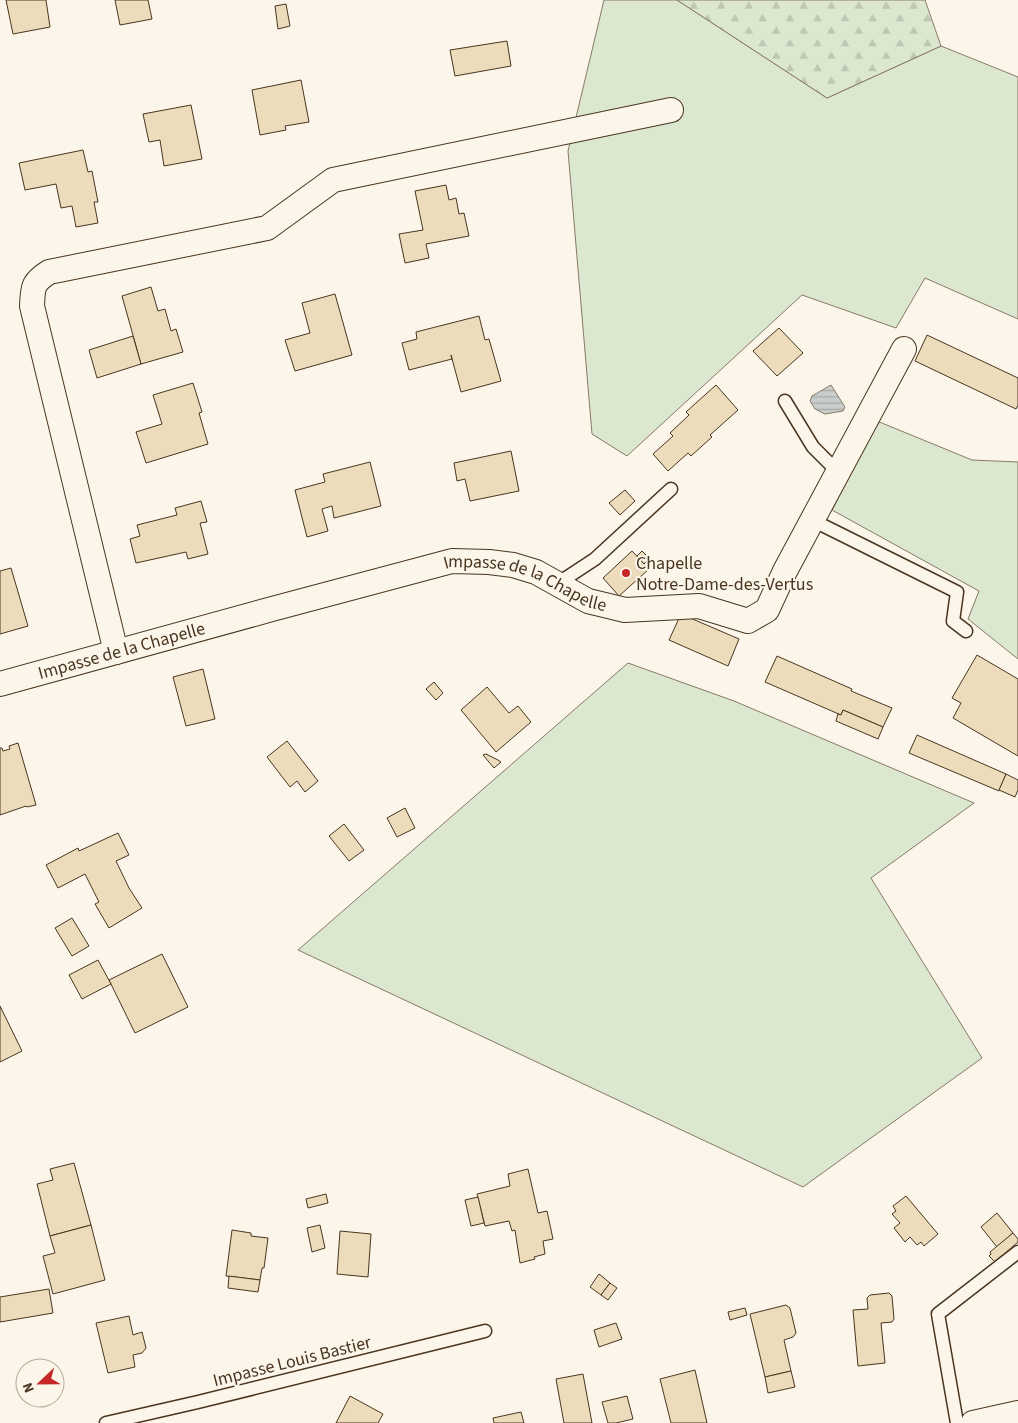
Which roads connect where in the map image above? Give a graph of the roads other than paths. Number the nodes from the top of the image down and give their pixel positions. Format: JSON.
{"nodes":[{"id":1,"x":671,"y":110,"type":"dead end"},
{"id":2,"x":904,"y":350,"type":"dead end"},
{"id":3,"x":785,"y":401,"type":"dead end"},
{"id":4,"x":838,"y":472,"type":"junction"},
{"id":5,"x":670,"y":489,"type":"dead end"},
{"id":6,"x":812,"y":520,"type":"junction"},
{"id":7,"x":557,"y":584,"type":"junction"},
{"id":8,"x":966,"y":631,"type":"dead end"},
{"id":9,"x":116,"y":652,"type":"junction"},
{"id":10,"x":0,"y":684,"type":"edge"},
{"id":11,"x":1018,"y":1252,"type":"edge"},
{"id":12,"x":485,"y":1331,"type":"dead end"},
{"id":13,"x":1018,"y":1413,"type":"edge"},
{"id":14,"x":106,"y":1423,"type":"edge"},
{"id":15,"x":957,"y":1423,"type":"edge"},
{"id":16,"x":973,"y":1423,"type":"edge"}],
"edges":[{"from":1,"to":9,"type":"street"},
{"from":2,"to":4,"type":"street","name":"Impasse de la Chapelle"},
{"from":3,"to":4,"type":"lane"},
{"from":4,"to":6,"type":"street","name":"Impasse de la Chapelle"},
{"from":5,"to":7,"type":"lane"},
{"from":6,"to":7,"type":"street","name":"Impasse de la Chapelle"},
{"from":6,"to":8,"type":"lane"},
{"from":7,"to":9,"type":"street","name":"Impasse de la Chapelle"},
{"from":9,"to":10,"type":"street","name":"Impasse de la Chapelle"},
{"from":11,"to":15,"type":"lane"},
{"from":12,"to":14,"type":"lane","name":"Impasse Louis Bastier"},
{"from":13,"to":16,"type":"street"}]}
